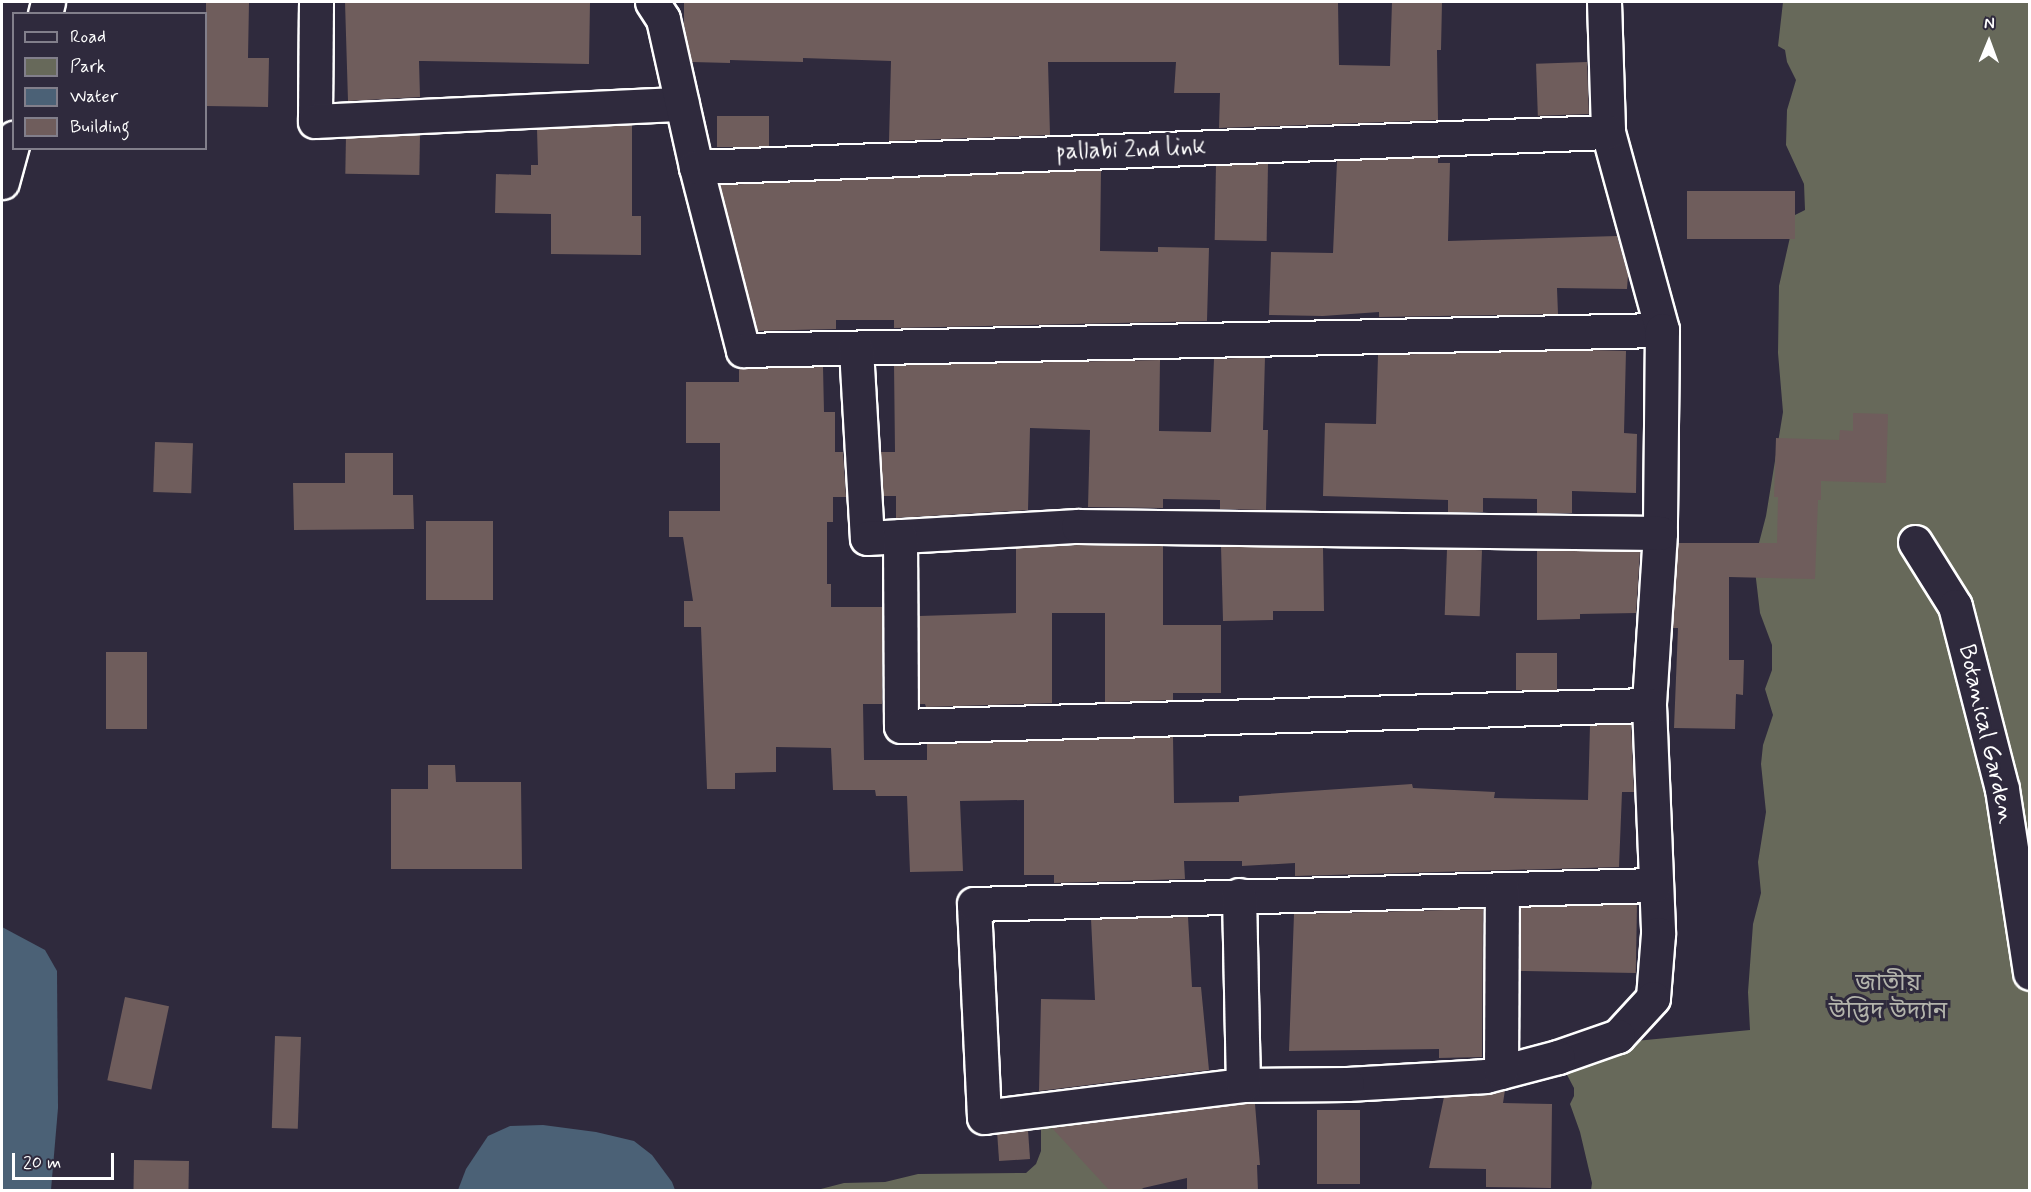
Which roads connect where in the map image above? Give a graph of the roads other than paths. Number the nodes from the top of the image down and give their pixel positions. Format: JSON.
{"nodes":[{"id":1,"x":316,"y":2,"type":"edge"},
{"id":2,"x":652,"y":2,"type":"edge"},
{"id":3,"x":1604,"y":2,"type":"edge"},
{"id":4,"x":682,"y":104,"type":"junction"},
{"id":5,"x":1608,"y":132,"type":"junction"},
{"id":6,"x":12,"y":145,"type":"edge"},
{"id":7,"x":696,"y":167,"type":"junction"},
{"id":8,"x":2,"y":182,"type":"edge"},
{"id":9,"x":1662,"y":330,"type":"junction"},
{"id":10,"x":856,"y":349,"type":"junction"},
{"id":11,"x":1660,"y":533,"type":"junction"},
{"id":12,"x":900,"y":536,"type":"junction"},
{"id":13,"x":1915,"y":542,"type":"dead end"},
{"id":14,"x":1649,"y":705,"type":"junction"},
{"id":15,"x":1655,"y":885,"type":"junction"},
{"id":16,"x":1502,"y":889,"type":"junction"},
{"id":17,"x":1239,"y":896,"type":"junction"},
{"id":18,"x":2030,"y":973,"type":"edge"},
{"id":19,"x":1501,"y":1072,"type":"junction"},
{"id":20,"x":1243,"y":1085,"type":"junction"}],
"edges":[{"from":1,"to":4,"type":"street"},
{"from":2,"to":4,"type":"street"},
{"from":3,"to":5,"type":"street"},
{"from":4,"to":7,"type":"street"},
{"from":5,"to":7,"type":"street","name":"pallabi 2nd link"},
{"from":5,"to":9,"type":"street"},
{"from":6,"to":8,"type":"street"},
{"from":7,"to":10,"type":"street"},
{"from":9,"to":10,"type":"street"},
{"from":9,"to":11,"type":"street"},
{"from":10,"to":12,"type":"street"},
{"from":11,"to":12,"type":"street"},
{"from":11,"to":14,"type":"street"},
{"from":12,"to":14,"type":"street"},
{"from":13,"to":18,"type":"street","name":"Botanical Garden"},
{"from":14,"to":15,"type":"street"},
{"from":15,"to":16,"type":"street"},
{"from":15,"to":19,"type":"street"},
{"from":16,"to":17,"type":"street"},
{"from":16,"to":19,"type":"street"},
{"from":17,"to":20,"type":"street"},
{"from":17,"to":20,"type":"street"},
{"from":19,"to":20,"type":"street"}]}
